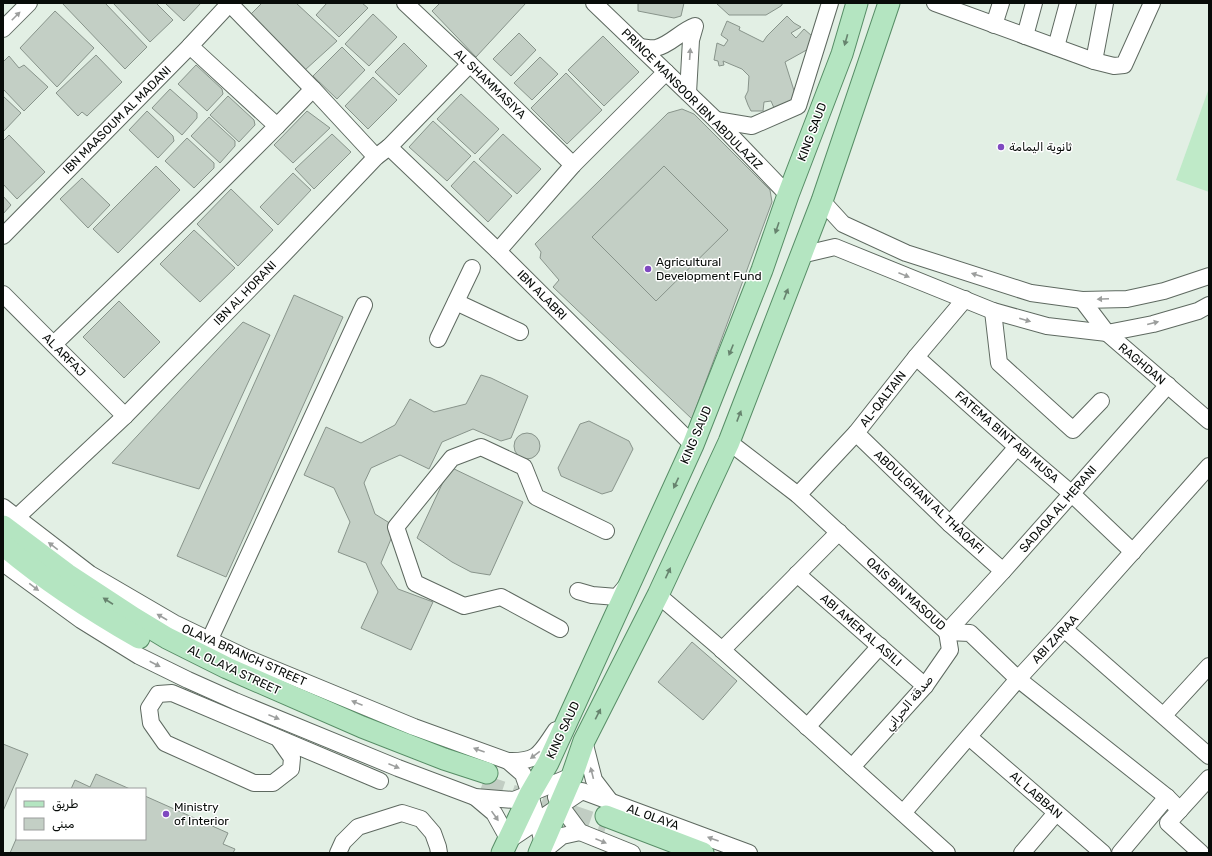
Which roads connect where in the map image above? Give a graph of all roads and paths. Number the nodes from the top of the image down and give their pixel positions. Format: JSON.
{"nodes":[{"id":1,"x":29,"y":3,"type":"edge"},
{"id":2,"x":229,"y":3,"type":"edge"},
{"id":3,"x":405,"y":3,"type":"edge"},
{"id":4,"x":830,"y":3,"type":"edge"},
{"id":5,"x":857,"y":3,"type":"edge"},
{"id":6,"x":889,"y":3,"type":"edge"},
{"id":7,"x":935,"y":3,"type":"edge"},
{"id":8,"x":1001,"y":3,"type":"edge"},
{"id":9,"x":1034,"y":3,"type":"edge"},
{"id":10,"x":1068,"y":3,"type":"edge"},
{"id":11,"x":1105,"y":3,"type":"edge"},
{"id":12,"x":1152,"y":3,"type":"edge"},
{"id":13,"x":597,"y":4,"type":"edge"},
{"id":14,"x":966,"y":8,"type":"edge"},
{"id":15,"x":994,"y":25,"type":"junction"},
{"id":16,"x":3,"y":29,"type":"edge"},
{"id":17,"x":1025,"y":36,"type":"junction"},
{"id":18,"x":190,"y":46,"type":"junction"},
{"id":19,"x":640,"y":47,"type":"junction"},
{"id":20,"x":1056,"y":47,"type":"junction"},
{"id":21,"x":1094,"y":61,"type":"junction"},
{"id":22,"x":470,"y":64,"type":"junction"},
{"id":23,"x":666,"y":72,"type":"junction"},
{"id":24,"x":313,"y":90,"type":"junction"},
{"id":25,"x":688,"y":93,"type":"junction"},
{"id":26,"x":716,"y":120,"type":"junction"},
{"id":27,"x":277,"y":126,"type":"junction"},
{"id":28,"x":389,"y":147,"type":"junction"},
{"id":29,"x":376,"y":157,"type":"junction"},
{"id":30,"x":573,"y":165,"type":"junction"},
{"id":31,"x":788,"y":195,"type":"junction"},
{"id":32,"x":822,"y":201,"type":"junction"},
{"id":33,"x":3,"y":236,"type":"edge"},
{"id":34,"x":498,"y":250,"type":"junction"},
{"id":35,"x":906,"y":252,"type":"junction"},
{"id":36,"x":801,"y":255,"type":"junction"},
{"id":37,"x":880,"y":265,"type":"junction"},
{"id":38,"x":472,"y":268,"type":"dead end"},
{"id":39,"x":1209,"y":276,"type":"edge"},
{"id":40,"x":3,"y":294,"type":"edge"},
{"id":41,"x":964,"y":299,"type":"junction"},
{"id":42,"x":1082,"y":300,"type":"junction"},
{"id":43,"x":456,"y":302,"type":"junction"},
{"id":44,"x":364,"y":305,"type":"dead end"},
{"id":45,"x":1209,"y":305,"type":"edge"},
{"id":46,"x":993,"y":311,"type":"junction"},
{"id":47,"x":520,"y":332,"type":"dead end"},
{"id":48,"x":1107,"y":334,"type":"junction"},
{"id":49,"x":438,"y":339,"type":"dead end"},
{"id":50,"x":54,"y":344,"type":"junction"},
{"id":51,"x":916,"y":357,"type":"junction"},
{"id":52,"x":1168,"y":385,"type":"junction"},
{"id":53,"x":1101,"y":401,"type":"dead end"},
{"id":54,"x":125,"y":416,"type":"junction"},
{"id":55,"x":1209,"y":422,"type":"edge"},
{"id":56,"x":856,"y":433,"type":"junction"},
{"id":57,"x":729,"y":442,"type":"junction"},
{"id":58,"x":693,"y":445,"type":"junction"},
{"id":59,"x":1017,"y":447,"type":"junction"},
{"id":60,"x":1209,"y":466,"type":"edge"},
{"id":61,"x":1072,"y":494,"type":"junction"},
{"id":62,"x":798,"y":495,"type":"junction"},
{"id":63,"x":3,"y":507,"type":"edge"},
{"id":64,"x":9,"y":522,"type":"edge"},
{"id":65,"x":950,"y":524,"type":"junction"},
{"id":66,"x":606,"y":531,"type":"dead end"},
{"id":67,"x":839,"y":532,"type":"junction"},
{"id":68,"x":3,"y":544,"type":"edge"},
{"id":69,"x":1133,"y":552,"type":"junction"},
{"id":70,"x":3,"y":563,"type":"edge"},
{"id":71,"x":1004,"y":571,"type":"junction"},
{"id":72,"x":797,"y":574,"type":"junction"},
{"id":73,"x":630,"y":582,"type":"junction"},
{"id":74,"x":578,"y":591,"type":"dead end"},
{"id":75,"x":658,"y":595,"type":"junction"},
{"id":76,"x":560,"y":629,"type":"dead end"},
{"id":77,"x":1064,"y":629,"type":"junction"},
{"id":78,"x":947,"y":632,"type":"junction"},
{"id":79,"x":210,"y":641,"type":"junction"},
{"id":80,"x":880,"y":646,"type":"junction"},
{"id":81,"x":722,"y":650,"type":"junction"},
{"id":82,"x":1209,"y":666,"type":"edge"},
{"id":83,"x":1018,"y":679,"type":"junction"},
{"id":84,"x":925,"y":686,"type":"junction"},
{"id":85,"x":235,"y":701,"type":"junction"},
{"id":86,"x":576,"y":702,"type":"junction"},
{"id":87,"x":1164,"y":715,"type":"junction"},
{"id":88,"x":228,"y":717,"type":"junction"},
{"id":89,"x":807,"y":727,"type":"junction"},
{"id":90,"x":969,"y":737,"type":"junction"},
{"id":91,"x":278,"y":738,"type":"junction"},
{"id":92,"x":584,"y":740,"type":"junction"},
{"id":93,"x":1209,"y":756,"type":"edge"},
{"id":94,"x":508,"y":761,"type":"junction"},
{"id":95,"x":852,"y":767,"type":"junction"},
{"id":96,"x":572,"y":776,"type":"junction"},
{"id":97,"x":547,"y":778,"type":"junction"},
{"id":98,"x":1209,"y":778,"type":"edge"},
{"id":99,"x":380,"y":781,"type":"dead end"},
{"id":100,"x":481,"y":785,"type":"junction"},
{"id":101,"x":530,"y":794,"type":"junction"},
{"id":102,"x":1167,"y":797,"type":"junction"},
{"id":103,"x":560,"y":805,"type":"junction"},
{"id":104,"x":1180,"y":810,"type":"junction"},
{"id":105,"x":903,"y":813,"type":"junction"},
{"id":106,"x":1056,"y":813,"type":"junction"},
{"id":107,"x":608,"y":814,"type":"junction"},
{"id":108,"x":537,"y":820,"type":"junction"},
{"id":109,"x":580,"y":832,"type":"junction"},
{"id":110,"x":505,"y":846,"type":"edge"},
{"id":111,"x":541,"y":850,"type":"edge"},
{"id":112,"x":338,"y":853,"type":"edge"},
{"id":113,"x":439,"y":853,"type":"edge"},
{"id":114,"x":632,"y":853,"type":"edge"},
{"id":115,"x":676,"y":853,"type":"edge"},
{"id":116,"x":703,"y":853,"type":"edge"},
{"id":117,"x":749,"y":853,"type":"edge"},
{"id":118,"x":947,"y":853,"type":"edge"},
{"id":119,"x":1022,"y":853,"type":"edge"},
{"id":120,"x":1103,"y":853,"type":"edge"},
{"id":121,"x":1120,"y":853,"type":"edge"},
{"id":122,"x":1201,"y":853,"type":"edge"}],
"edges":[{"from":16,"to":1,"type":"street","one_way":true},
{"from":2,"to":18,"type":"street","name":"IBN MAASOUM AL MADANI"},
{"from":2,"to":24,"type":"street"},
{"from":3,"to":22,"type":"street","name":"AL SHAMMASIYA"},
{"from":4,"to":26,"type":"street"},
{"from":5,"to":31,"type":"main road","name":"KING SAUD","one_way":true},
{"from":6,"to":32,"type":"main road","name":"KING SAUD"},
{"from":7,"to":14,"type":"street"},
{"from":8,"to":15,"type":"street"},
{"from":9,"to":17,"type":"street"},
{"from":10,"to":20,"type":"street"},
{"from":11,"to":21,"type":"street"},
{"from":12,"to":21,"type":"street"},
{"from":13,"to":19,"type":"street","name":"PRINCE MANSOOR IBN ABDULAZIZ"},
{"from":14,"to":15,"type":"street"},
{"from":15,"to":17,"type":"street"},
{"from":17,"to":20,"type":"street"},
{"from":18,"to":27,"type":"street"},
{"from":18,"to":33,"type":"street","name":"IBN MAASOUM AL MADANI"},
{"from":19,"to":23,"type":"street","name":"PRINCE MANSOOR IBN ABDULAZIZ"},
{"from":25,"to":19,"type":"street","one_way":true},
{"from":20,"to":21,"type":"street"},
{"from":22,"to":28,"type":"street","name":"IBN AL HORANI"},
{"from":22,"to":30,"type":"street","name":"AL SHAMMASIYA"},
{"from":23,"to":25,"type":"street","name":"PRINCE MANSOOR IBN ABDULAZIZ"},
{"from":23,"to":30,"type":"street"},
{"from":24,"to":27,"type":"street"},
{"from":24,"to":29,"type":"street"},
{"from":25,"to":26,"type":"street","name":"PRINCE MANSOOR IBN ABDULAZIZ"},
{"from":26,"to":31,"type":"street","name":"PRINCE MANSOOR IBN ABDULAZIZ"},
{"from":27,"to":50,"type":"street"},
{"from":28,"to":29,"type":"street","name":"IBN AL HORANI"},
{"from":28,"to":34,"type":"street","name":"IBN ALABRI"},
{"from":29,"to":54,"type":"street","name":"IBN AL HORANI"},
{"from":30,"to":34,"type":"street"},
{"from":31,"to":58,"type":"main road","name":"KING SAUD","one_way":true},
{"from":32,"to":35,"type":"street"},
{"from":32,"to":36,"type":"main road","name":"KING SAUD"},
{"from":34,"to":58,"type":"street","name":"IBN ALABRI"},
{"from":35,"to":37,"type":"street"},
{"from":42,"to":35,"type":"street","one_way":true},
{"from":36,"to":37,"type":"street"},
{"from":57,"to":36,"type":"main road","name":"KING SAUD","one_way":true},
{"from":37,"to":41,"type":"street","one_way":true},
{"from":38,"to":43,"type":"street"},
{"from":39,"to":42,"type":"street","one_way":true},
{"from":40,"to":50,"type":"street","name":"AL ARFAJ"},
{"from":41,"to":46,"type":"street"},
{"from":41,"to":51,"type":"street","name":"AL-QALTAIN"},
{"from":42,"to":48,"type":"street","name":"RAGHDAN"},
{"from":43,"to":47,"type":"street"},
{"from":43,"to":49,"type":"street"},
{"from":44,"to":79,"type":"street"},
{"from":48,"to":45,"type":"street","one_way":true},
{"from":46,"to":48,"type":"street","one_way":true},
{"from":46,"to":53,"type":"street"},
{"from":48,"to":52,"type":"street","name":"RAGHDAN"},
{"from":50,"to":54,"type":"street","name":"AL ARFAJ"},
{"from":51,"to":56,"type":"street","name":"AL-QALTAIN"},
{"from":51,"to":59,"type":"street","name":"FATEMA BINT ABI MUSA"},
{"from":52,"to":55,"type":"street","name":"RAGHDAN"},
{"from":52,"to":61,"type":"street","name":"SADAQA AL HERANI"},
{"from":54,"to":64,"type":"street","name":"IBN AL HORANI"},
{"from":56,"to":62,"type":"street","name":"AL-QALTAIN"},
{"from":56,"to":65,"type":"street","name":"ABDULGHANI AL THAQAFI"},
{"from":57,"to":62,"type":"street","name":"QAIS BIN MASOUD"},
{"from":75,"to":57,"type":"main road","name":"KING SAUD","one_way":true},
{"from":58,"to":73,"type":"main road","name":"KING SAUD","one_way":true},
{"from":59,"to":61,"type":"street","name":"FATEMA BINT ABI MUSA"},
{"from":59,"to":65,"type":"street"},
{"from":60,"to":69,"type":"street","name":"ABI ZARAA"},
{"from":61,"to":69,"type":"street","name":"FATEMA BINT ABI MUSA"},
{"from":61,"to":71,"type":"street","name":"SADAQA AL HERANI"},
{"from":62,"to":67,"type":"street","name":"QAIS BIN MASOUD"},
{"from":63,"to":64,"type":"street","name":"OLAYA BRANCH STREET"},
{"from":79,"to":64,"type":"street","name":"OLAYA BRANCH STREET","one_way":true},
{"from":100,"to":64,"type":"main road","name":"AL OLAYA STREET","one_way":true},
{"from":65,"to":71,"type":"street","name":"ABDULGHANI AL THAQAFI"},
{"from":66,"to":76,"type":"street"},
{"from":67,"to":72,"type":"street"},
{"from":67,"to":78,"type":"street","name":"QAIS BIN MASOUD"},
{"from":68,"to":100,"type":"main road","name":"AL OLAYA STREET"},
{"from":69,"to":77,"type":"street","name":"ABI ZARAA"},
{"from":70,"to":85,"type":"street","one_way":true},
{"from":71,"to":78,"type":"street","name":"SADAQA AL HERANI"},
{"from":72,"to":80,"type":"street","name":"ABI AMER AL ASILI"},
{"from":72,"to":81,"type":"street"},
{"from":73,"to":74,"type":"street"},
{"from":73,"to":86,"type":"main road","name":"KING SAUD"},
{"from":75,"to":81,"type":"street"},
{"from":92,"to":75,"type":"main road","name":"KING SAUD","one_way":true},
{"from":77,"to":83,"type":"street","name":"ABI ZARAA"},
{"from":77,"to":87,"type":"street"},
{"from":78,"to":83,"type":"street","name":"QAIS BIN MASOUD"},
{"from":78,"to":84,"type":"street","name":"صدقة الحراني"},
{"from":94,"to":79,"type":"street","name":"OLAYA BRANCH STREET","one_way":true},
{"from":80,"to":84,"type":"street","name":"ABI AMER AL ASILI"},
{"from":80,"to":89,"type":"street"},
{"from":81,"to":89,"type":"street"},
{"from":82,"to":87,"type":"street"},
{"from":83,"to":90,"type":"street","name":"ABI ZARAA"},
{"from":83,"to":102,"type":"street","name":"QAIS BIN MASOUD"},
{"from":84,"to":95,"type":"street","name":"صدقة الحراني"},
{"from":85,"to":88,"type":"street"},
{"from":85,"to":100,"type":"street","one_way":true},
{"from":86,"to":94,"type":"street","name":"OLAYA BRANCH STREET","one_way":true},
{"from":86,"to":97,"type":"main road","name":"KING SAUD"},
{"from":87,"to":93,"type":"street"},
{"from":88,"to":91,"type":"street"},
{"from":88,"to":91,"type":"street"},
{"from":89,"to":95,"type":"street"},
{"from":90,"to":105,"type":"street","name":"ABI ZARAA"},
{"from":90,"to":106,"type":"street","name":"AL LABBAN"},
{"from":91,"to":99,"type":"street"},
{"from":92,"to":96,"type":"main road","name":"KING SAUD"},
{"from":107,"to":92,"type":"street","one_way":true},
{"from":94,"to":101,"type":"street","name":"OLAYA BRANCH STREET"},
{"from":95,"to":105,"type":"street"},
{"from":96,"to":97,"type":"street"},
{"from":96,"to":103,"type":"main road","name":"KING SAUD"},
{"from":97,"to":101,"type":"main road","name":"KING SAUD"},
{"from":97,"to":103,"type":"street"},
{"from":98,"to":104,"type":"street"},
{"from":100,"to":101,"type":"street"},
{"from":100,"to":110,"type":"street","one_way":true},
{"from":101,"to":108,"type":"street","name":"OLAYA BRANCH STREET"},
{"from":101,"to":110,"type":"main road","name":"KING SAUD"},
{"from":102,"to":104,"type":"street","name":"QAIS BIN MASOUD"},
{"from":102,"to":121,"type":"street"},
{"from":103,"to":107,"type":"street","name":"AL OLAYA"},
{"from":103,"to":108,"type":"street","name":"AL OLAYA"},
{"from":103,"to":109,"type":"street"},
{"from":103,"to":111,"type":"main road","name":"KING SAUD"},
{"from":104,"to":122,"type":"street"},
{"from":105,"to":118,"type":"street"},
{"from":106,"to":119,"type":"street"},
{"from":106,"to":120,"type":"street","name":"AL LABBAN"},
{"from":107,"to":115,"type":"main road"},
{"from":107,"to":116,"type":"main road"},
{"from":117,"to":107,"type":"street","name":"AL OLAYA","one_way":true},
{"from":108,"to":110,"type":"street","name":"AL OLAYA"},
{"from":108,"to":111,"type":"street","name":"OLAYA BRANCH STREET"},
{"from":109,"to":111,"type":"street"},
{"from":109,"to":114,"type":"street","one_way":true},
{"from":112,"to":113,"type":"street"}]}
